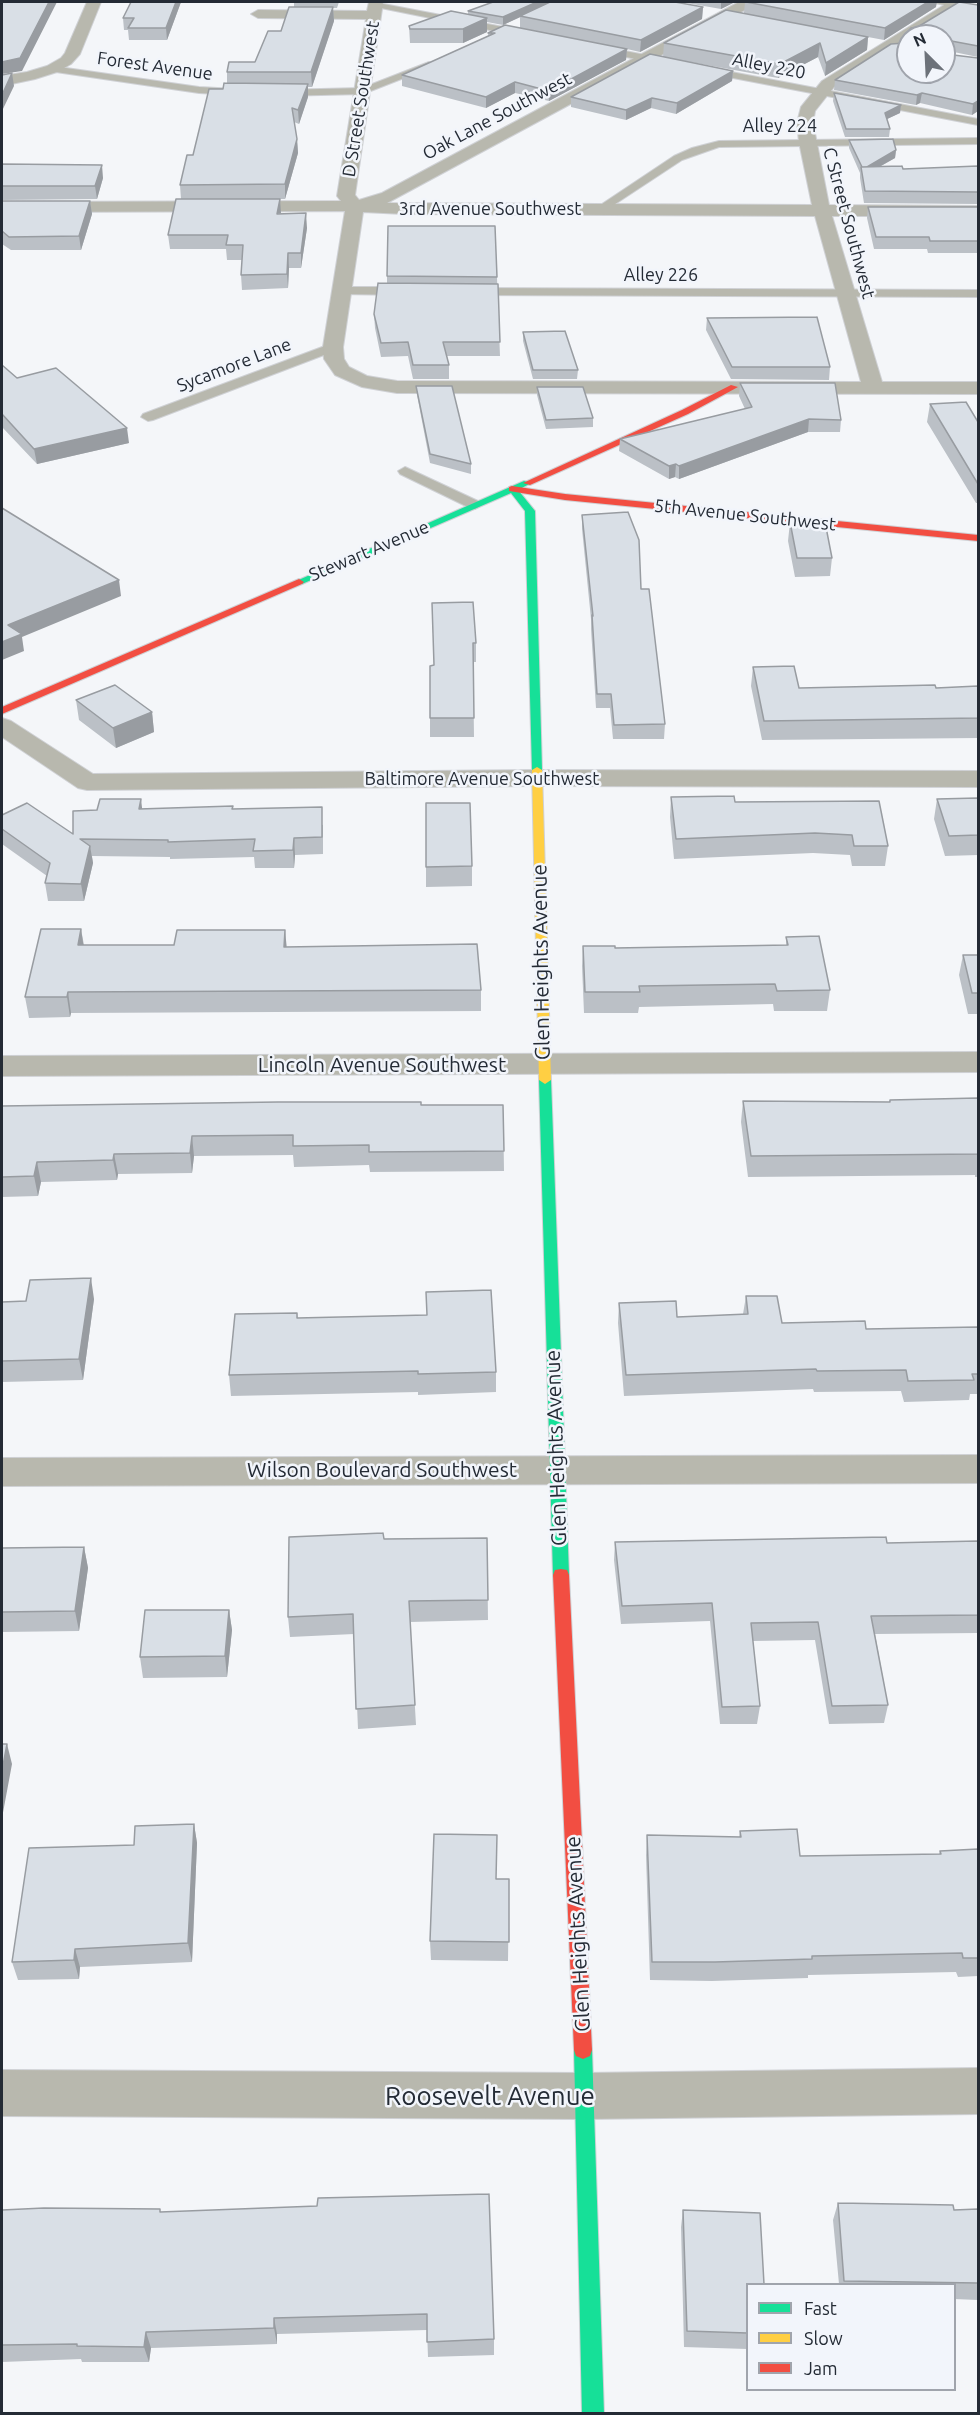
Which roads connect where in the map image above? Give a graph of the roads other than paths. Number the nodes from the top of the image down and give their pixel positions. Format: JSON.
{"nodes":[{"id":1,"x":94,"y":2,"type":"edge"},
{"id":2,"x":749,"y":2,"type":"edge"},
{"id":3,"x":935,"y":2,"type":"edge"},
{"id":4,"x":955,"y":3,"type":"edge"},
{"id":5,"x":376,"y":7,"type":"edge"},
{"id":6,"x":978,"y":9,"type":"edge"},
{"id":7,"x":704,"y":11,"type":"dead end"},
{"id":8,"x":258,"y":14,"type":"dead end"},
{"id":9,"x":725,"y":15,"type":"junction"},
{"id":10,"x":748,"y":20,"type":"edge"},
{"id":11,"x":525,"y":21,"type":"edge"},
{"id":12,"x":506,"y":30,"type":"junction"},
{"id":13,"x":530,"y":35,"type":"edge"},
{"id":14,"x":486,"y":40,"type":"edge"},
{"id":15,"x":862,"y":42,"type":"edge"},
{"id":16,"x":588,"y":46,"type":"edge"},
{"id":17,"x":885,"y":46,"type":"junction"},
{"id":18,"x":896,"y":48,"type":"edge"},
{"id":19,"x":645,"y":58,"type":"junction"},
{"id":20,"x":434,"y":63,"type":"edge"},
{"id":21,"x":674,"y":63,"type":"edge"},
{"id":22,"x":696,"y":68,"type":"edge"},
{"id":23,"x":52,"y":69,"type":"junction"},
{"id":24,"x":2,"y":81,"type":"edge"},
{"id":25,"x":363,"y":91,"type":"junction"},
{"id":26,"x":819,"y":93,"type":"junction"},
{"id":27,"x":978,"y":122,"type":"edge"},
{"id":28,"x":978,"y":141,"type":"edge"},
{"id":29,"x":807,"y":142,"type":"junction"},
{"id":30,"x":356,"y":206,"type":"junction"},
{"id":31,"x":2,"y":207,"type":"edge"},
{"id":32,"x":599,"y":210,"type":"junction"},
{"id":33,"x":822,"y":211,"type":"junction"},
{"id":34,"x":978,"y":211,"type":"edge"},
{"id":35,"x":343,"y":291,"type":"junction"},
{"id":36,"x":415,"y":291,"type":"edge"},
{"id":37,"x":451,"y":291,"type":"edge"},
{"id":38,"x":847,"y":294,"type":"junction"},
{"id":39,"x":978,"y":294,"type":"edge"},
{"id":40,"x":333,"y":347,"type":"junction"},
{"id":41,"x":734,"y":387,"type":"junction"},
{"id":42,"x":873,"y":387,"type":"junction"},
{"id":43,"x":978,"y":388,"type":"edge"},
{"id":44,"x":148,"y":417,"type":"dead end"},
{"id":45,"x":405,"y":471,"type":"dead end"},
{"id":46,"x":512,"y":489,"type":"junction"},
{"id":47,"x":475,"y":505,"type":"junction"},
{"id":48,"x":978,"y":538,"type":"edge"},
{"id":49,"x":2,"y":711,"type":"edge"},
{"id":50,"x":2,"y":726,"type":"edge"},
{"id":51,"x":537,"y":778,"type":"junction"},
{"id":52,"x":978,"y":779,"type":"edge"},
{"id":53,"x":978,"y":1062,"type":"edge"},
{"id":54,"x":543,"y":1064,"type":"junction"},
{"id":55,"x":2,"y":1066,"type":"edge"},
{"id":56,"x":556,"y":1469,"type":"junction"},
{"id":57,"x":978,"y":1469,"type":"edge"},
{"id":58,"x":2,"y":1472,"type":"edge"},
{"id":59,"x":978,"y":2091,"type":"edge"},
{"id":60,"x":2,"y":2093,"type":"edge"},
{"id":61,"x":585,"y":2096,"type":"junction"},
{"id":62,"x":592,"y":2414,"type":"edge"}],
"edges":[{"from":1,"to":23,"type":"street"},
{"from":2,"to":9,"type":"street","name":"Oak Lane Southwest"},
{"from":3,"to":4,"type":"lane"},
{"from":4,"to":6,"type":"lane"},
{"from":4,"to":17,"type":"street","name":"C Street Southwest"},
{"from":5,"to":8,"type":"street"},
{"from":5,"to":12,"type":"lane"},
{"from":5,"to":25,"type":"street","name":"D Street Southwest"},
{"from":7,"to":9,"type":"street"},
{"from":9,"to":10,"type":"street"},
{"from":9,"to":19,"type":"street","name":"Oak Lane Southwest"},
{"from":11,"to":12,"type":"lane"},
{"from":12,"to":13,"type":"lane"},
{"from":12,"to":14,"type":"lane"},
{"from":15,"to":17,"type":"street"},
{"from":16,"to":19,"type":"lane"},
{"from":17,"to":18,"type":"street"},
{"from":17,"to":26,"type":"street","name":"C Street Southwest"},
{"from":19,"to":21,"type":"lane"},
{"from":19,"to":30,"type":"street","name":"Oak Lane Southwest"},
{"from":20,"to":25,"type":"lane"},
{"from":22,"to":26,"type":"lane","name":"Alley 220"},
{"from":23,"to":24,"type":"street"},
{"from":23,"to":25,"type":"lane","name":"Forest Avenue"},
{"from":25,"to":30,"type":"street","name":"D Street Southwest"},
{"from":26,"to":27,"type":"lane","name":"Alley 220"},
{"from":26,"to":29,"type":"street","name":"C Street Southwest"},
{"from":28,"to":29,"type":"lane","name":"Alley 224"},
{"from":29,"to":32,"type":"lane","name":"Alley 224"},
{"from":29,"to":33,"type":"street","name":"C Street Southwest"},
{"from":30,"to":31,"type":"street","name":"3rd Avenue Southwest"},
{"from":30,"to":32,"type":"street","name":"3rd Avenue Southwest"},
{"from":30,"to":35,"type":"street","name":"D Street Southwest"},
{"from":32,"to":33,"type":"street","name":"3rd Avenue Southwest"},
{"from":33,"to":34,"type":"street","name":"3rd Avenue Southwest"},
{"from":33,"to":38,"type":"street","name":"C Street Southwest"},
{"from":35,"to":36,"type":"lane"},
{"from":35,"to":40,"type":"street","name":"D Street Southwest"},
{"from":37,"to":38,"type":"lane","name":"Alley 226"},
{"from":38,"to":39,"type":"lane","name":"Alley 226"},
{"from":38,"to":42,"type":"street","name":"C Street Southwest"},
{"from":40,"to":41,"type":"street"},
{"from":40,"to":44,"type":"lane","name":"Sycamore Lane"},
{"from":41,"to":42,"type":"street"},
{"from":41,"to":46,"type":"street","name":"Stewart Avenue"},
{"from":42,"to":43,"type":"street"},
{"from":45,"to":47,"type":"lane"},
{"from":46,"to":47,"type":"street","name":"Stewart Avenue"},
{"from":46,"to":48,"type":"street","name":"5th Avenue Southwest"},
{"from":46,"to":51,"type":"street","name":"Glen Heights Avenue"},
{"from":47,"to":49,"type":"street","name":"Stewart Avenue"},
{"from":50,"to":51,"type":"street","name":"Baltimore Avenue Southwest"},
{"from":51,"to":52,"type":"street","name":"Baltimore Avenue Southwest"},
{"from":51,"to":54,"type":"street","name":"Glen Heights Avenue"},
{"from":53,"to":54,"type":"street","name":"Lincoln Avenue Southwest"},
{"from":54,"to":55,"type":"street","name":"Lincoln Avenue Southwest"},
{"from":54,"to":56,"type":"street","name":"Glen Heights Avenue"},
{"from":56,"to":57,"type":"street","name":"Wilson Boulevard Southwest"},
{"from":56,"to":58,"type":"street","name":"Wilson Boulevard Southwest"},
{"from":56,"to":61,"type":"street","name":"Glen Heights Avenue"},
{"from":59,"to":61,"type":"street","name":"Roosevelt Avenue"},
{"from":60,"to":61,"type":"street","name":"Roosevelt Avenue"},
{"from":61,"to":62,"type":"street","name":"Glen Heights Avenue"}]}
